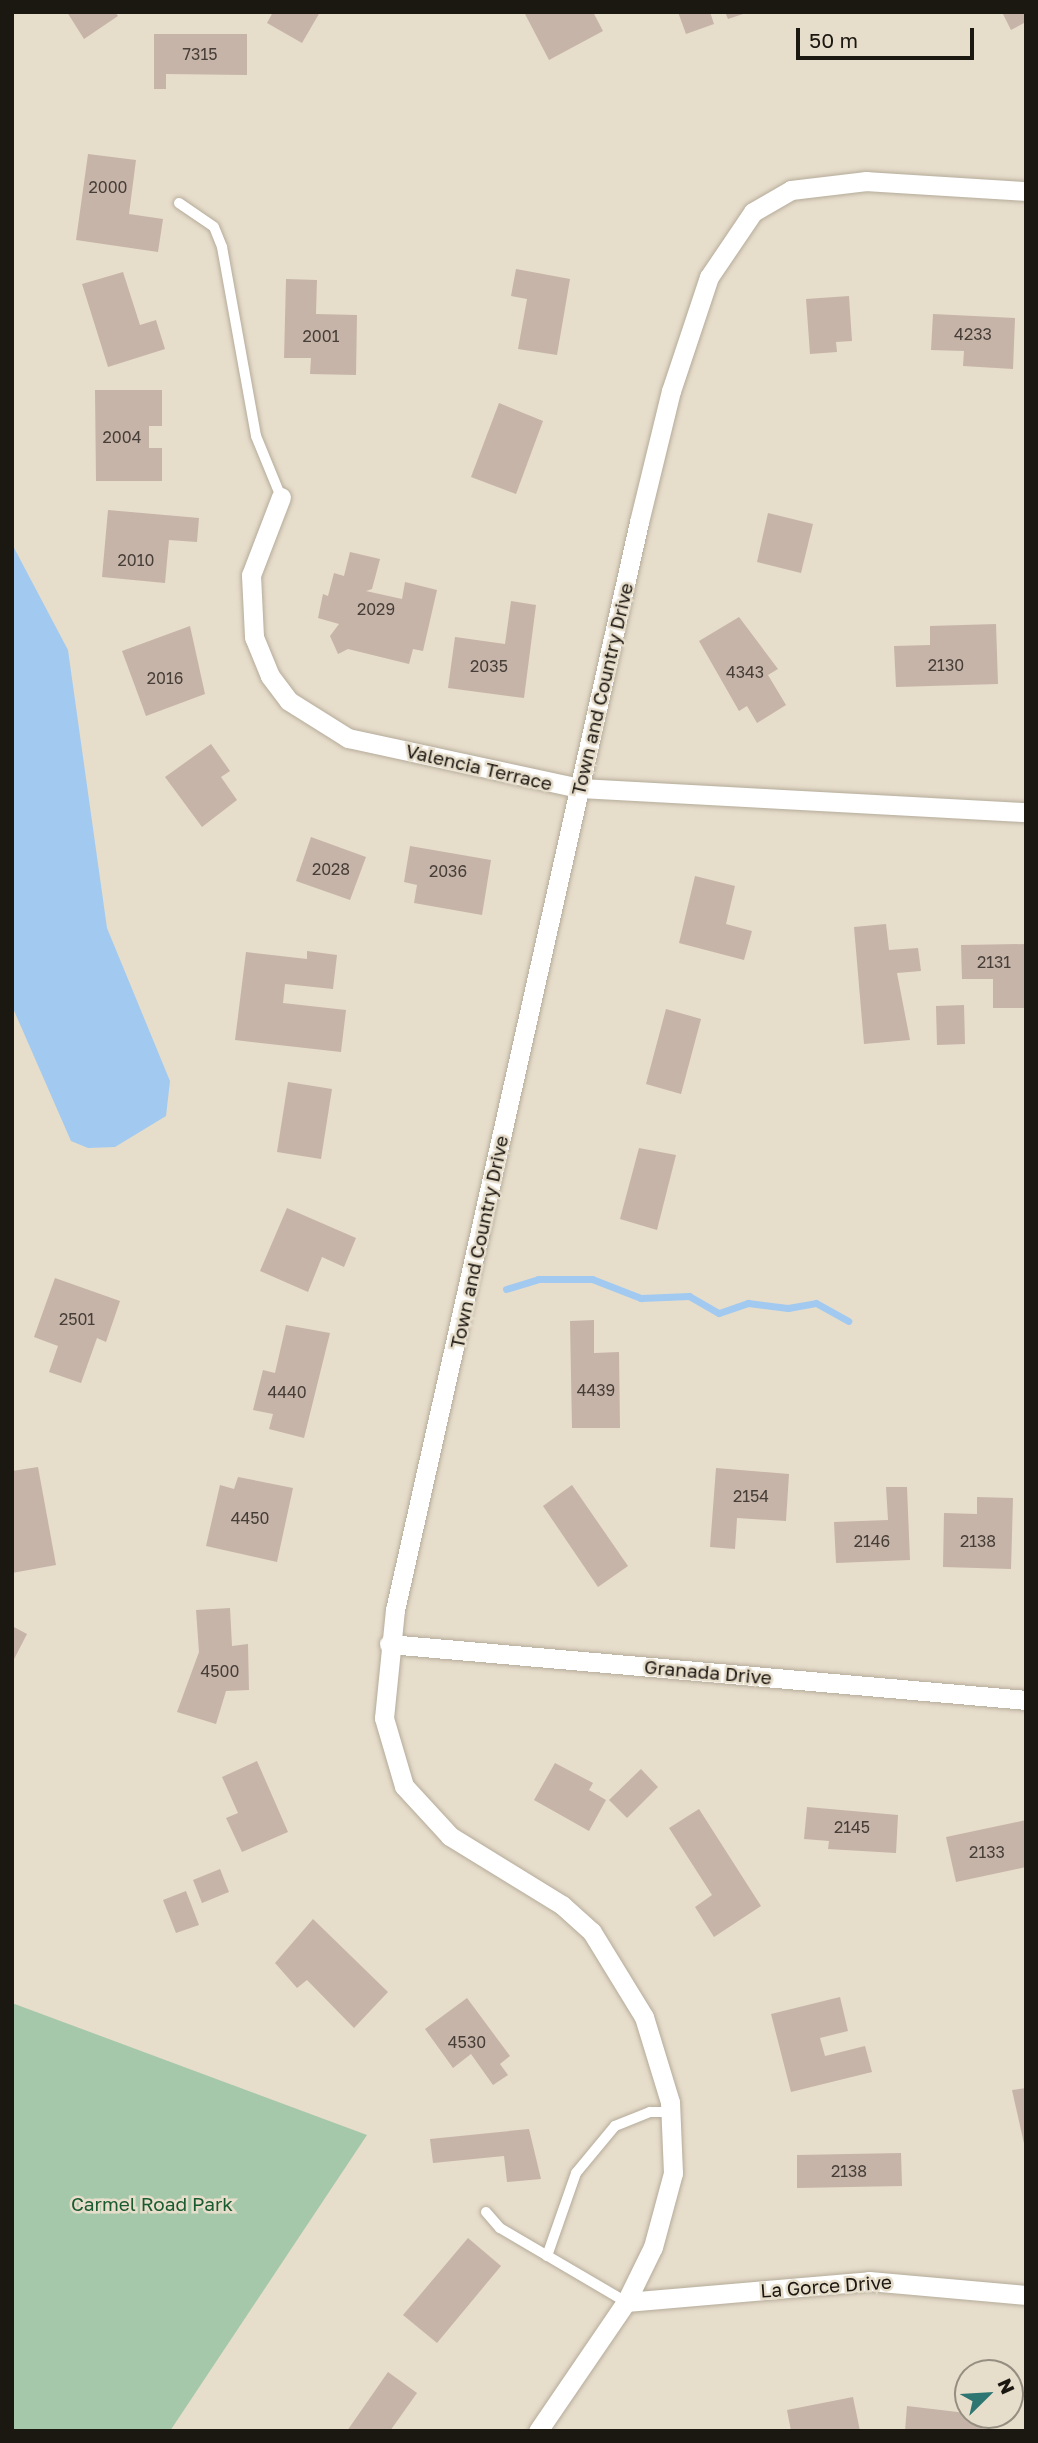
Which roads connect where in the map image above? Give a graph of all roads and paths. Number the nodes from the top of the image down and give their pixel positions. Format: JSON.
{"nodes":[{"id":1,"x":1026,"y":191,"type":"edge"},
{"id":2,"x":179,"y":203,"type":"dead end"},
{"id":3,"x":281,"y":498,"type":"joint"},
{"id":4,"x":580,"y":788,"type":"junction"},
{"id":5,"x":1026,"y":812,"type":"edge"},
{"id":6,"x":389,"y":1644,"type":"junction"},
{"id":7,"x":1026,"y":1700,"type":"edge"},
{"id":8,"x":671,"y":2112,"type":"junction"},
{"id":9,"x":486,"y":2212,"type":"dead end"},
{"id":10,"x":547,"y":2256,"type":"junction"},
{"id":11,"x":1026,"y":2295,"type":"edge"},
{"id":12,"x":626,"y":2302,"type":"junction"},
{"id":13,"x":538,"y":2431,"type":"edge"}],
"edges":[{"from":1,"to":4,"type":"street","name":"Town and Country Drive"},
{"from":2,"to":3,"type":"lane"},
{"from":3,"to":4,"type":"street","name":"Valencia Terrace"},
{"from":4,"to":5,"type":"street","name":"Valencia Terrace"},
{"from":4,"to":6,"type":"street","name":"Town and Country Drive"},
{"from":6,"to":7,"type":"street","name":"Granada Drive"},
{"from":6,"to":8,"type":"street","name":"Town and Country Drive"},
{"from":8,"to":10,"type":"lane"},
{"from":8,"to":12,"type":"street","name":"Town and Country Drive"},
{"from":9,"to":10,"type":"lane"},
{"from":10,"to":12,"type":"lane"},
{"from":11,"to":12,"type":"street","name":"La Gorce Drive"},
{"from":12,"to":13,"type":"street","name":"Town and Country Drive"}]}
